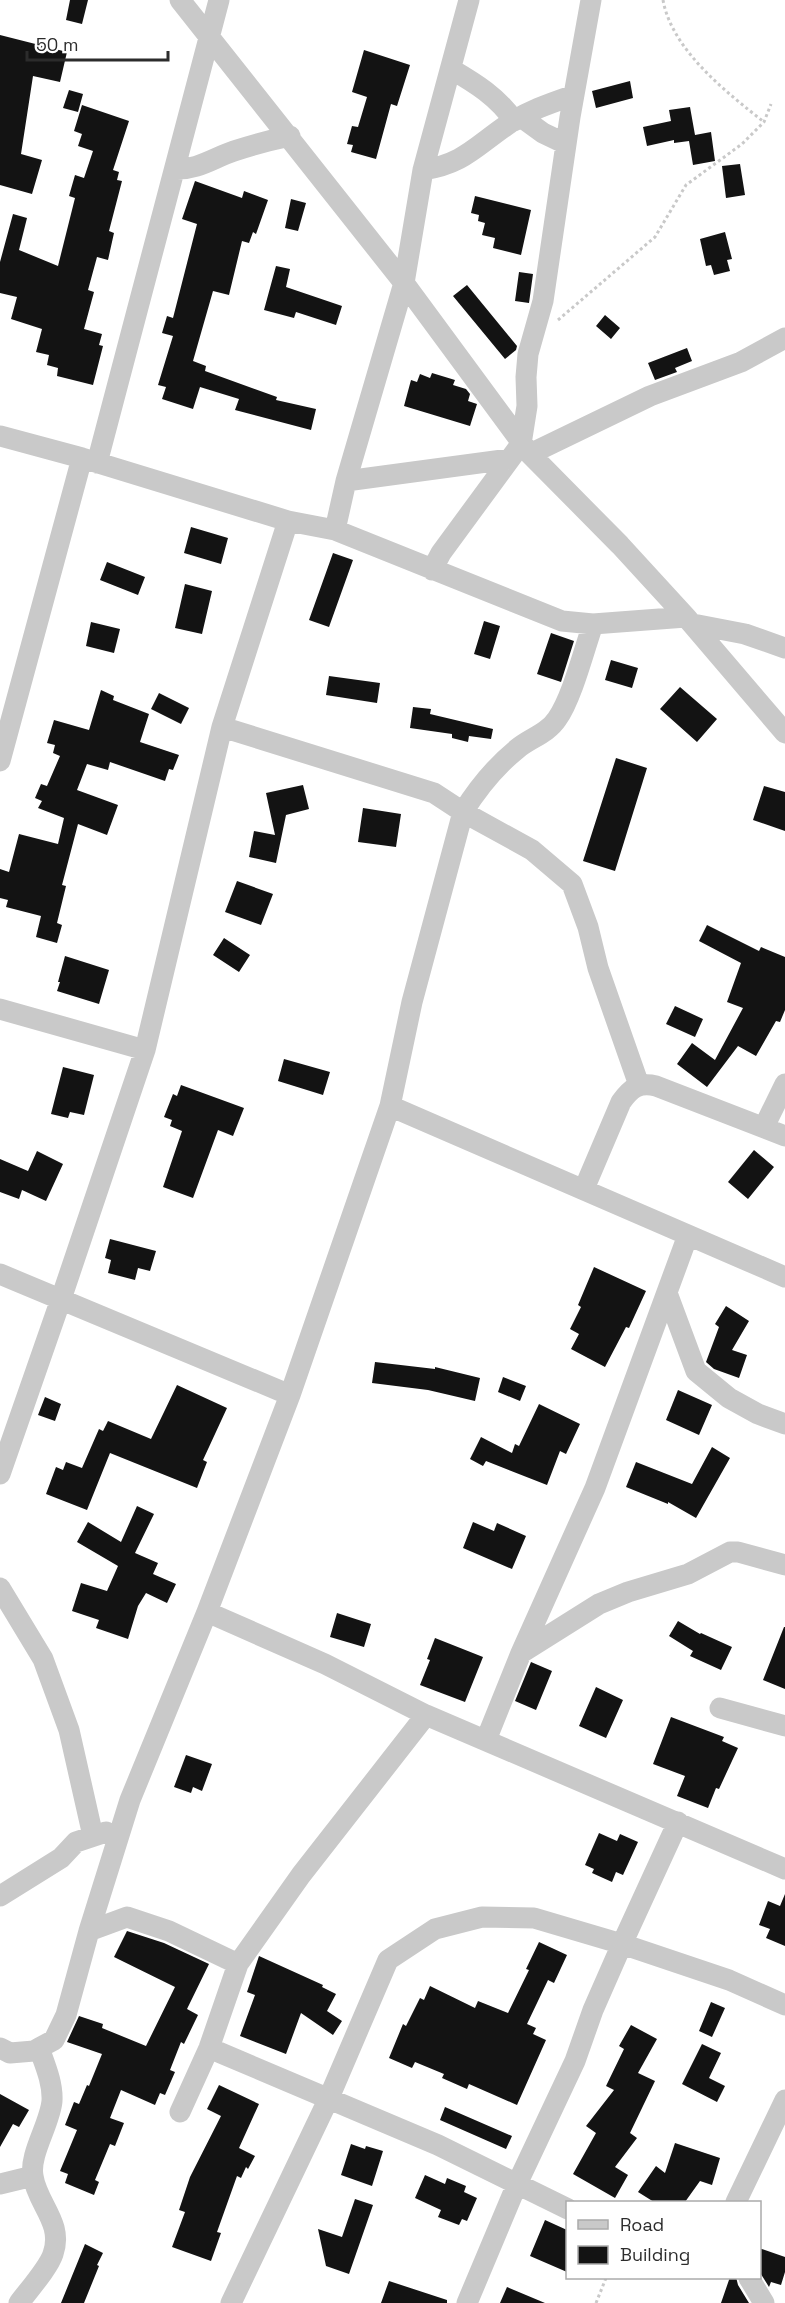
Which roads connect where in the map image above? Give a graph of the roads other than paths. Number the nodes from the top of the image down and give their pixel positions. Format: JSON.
{"nodes":[{"id":1,"x":180,"y":0,"type":"edge"},
{"id":2,"x":219,"y":0,"type":"edge"},
{"id":3,"x":470,"y":0,"type":"edge"},
{"id":4,"x":591,"y":0,"type":"edge"},
{"id":5,"x":210,"y":38,"type":"junction"},
{"id":6,"x":451,"y":69,"type":"junction"},
{"id":7,"x":574,"y":95,"type":"junction"},
{"id":8,"x":518,"y":119,"type":"junction"},
{"id":9,"x":290,"y":136,"type":"junction"},
{"id":10,"x":566,"y":144,"type":"junction"},
{"id":11,"x":175,"y":169,"type":"junction"},
{"id":12,"x":423,"y":170,"type":"junction"},
{"id":13,"x":405,"y":283,"type":"junction"},
{"id":14,"x":785,"y":338,"type":"edge"},
{"id":15,"x":0,"y":436,"type":"edge"},
{"id":16,"x":520,"y":452,"type":"junction"},
{"id":17,"x":90,"y":461,"type":"junction"},
{"id":18,"x":346,"y":481,"type":"junction"},
{"id":19,"x":288,"y":521,"type":"junction"},
{"id":20,"x":334,"y":530,"type":"junction"},
{"id":21,"x":432,"y":570,"type":"junction"},
{"id":22,"x":689,"y":621,"type":"junction"},
{"id":23,"x":593,"y":624,"type":"junction"},
{"id":24,"x":785,"y":648,"type":"edge"},
{"id":25,"x":222,"y":728,"type":"junction"},
{"id":26,"x":785,"y":733,"type":"edge"},
{"id":27,"x":0,"y":761,"type":"edge"},
{"id":28,"x":463,"y":812,"type":"junction"},
{"id":29,"x":0,"y":1009,"type":"edge"},
{"id":30,"x":145,"y":1050,"type":"junction"},
{"id":31,"x":785,"y":1084,"type":"edge"},
{"id":32,"x":639,"y":1085,"type":"junction"},
{"id":33,"x":390,"y":1106,"type":"junction"},
{"id":34,"x":764,"y":1127,"type":"junction"},
{"id":35,"x":785,"y":1136,"type":"edge"},
{"id":36,"x":585,"y":1189,"type":"junction"},
{"id":37,"x":688,"y":1235,"type":"junction"},
{"id":38,"x":0,"y":1274,"type":"edge"},
{"id":39,"x":785,"y":1277,"type":"edge"},
{"id":40,"x":667,"y":1293,"type":"junction"},
{"id":41,"x":61,"y":1299,"type":"junction"},
{"id":42,"x":290,"y":1395,"type":"junction"},
{"id":43,"x":785,"y":1424,"type":"edge"},
{"id":44,"x":0,"y":1474,"type":"edge"},
{"id":45,"x":785,"y":1565,"type":"edge"},
{"id":46,"x":0,"y":1588,"type":"edge"},
{"id":47,"x":207,"y":1612,"type":"junction"},
{"id":48,"x":520,"y":1653,"type":"junction"},
{"id":49,"x":720,"y":1708,"type":"dead end"},
{"id":50,"x":426,"y":1715,"type":"junction"},
{"id":51,"x":785,"y":1726,"type":"edge"},
{"id":52,"x":486,"y":1740,"type":"junction"},
{"id":53,"x":678,"y":1822,"type":"junction"},
{"id":54,"x":121,"y":1828,"type":"junction"},
{"id":55,"x":93,"y":1836,"type":"junction"},
{"id":56,"x":785,"y":1869,"type":"edge"},
{"id":57,"x":0,"y":1896,"type":"edge"},
{"id":58,"x":89,"y":1931,"type":"junction"},
{"id":59,"x":622,"y":1944,"type":"junction"},
{"id":60,"x":238,"y":1964,"type":"junction"},
{"id":61,"x":785,"y":2005,"type":"edge"},
{"id":62,"x":0,"y":2048,"type":"edge"},
{"id":63,"x":39,"y":2048,"type":"junction"},
{"id":64,"x":209,"y":2048,"type":"junction"},
{"id":65,"x":328,"y":2100,"type":"junction"},
{"id":66,"x":785,"y":2100,"type":"edge"},
{"id":67,"x":180,"y":2112,"type":"dead end"},
{"id":68,"x":33,"y":2176,"type":"junction"},
{"id":69,"x":0,"y":2184,"type":"edge"},
{"id":70,"x":517,"y":2184,"type":"junction"},
{"id":71,"x":736,"y":2201,"type":"edge"},
{"id":72,"x":566,"y":2209,"type":"edge"},
{"id":73,"x":750,"y":2279,"type":"edge"},
{"id":74,"x":19,"y":2303,"type":"edge"},
{"id":75,"x":231,"y":2303,"type":"edge"},
{"id":76,"x":467,"y":2303,"type":"edge"},
{"id":77,"x":764,"y":2303,"type":"edge"}],
"edges":[{"from":1,"to":5,"type":"street"},
{"from":2,"to":5,"type":"street"},
{"from":3,"to":6,"type":"street"},
{"from":4,"to":7,"type":"street"},
{"from":5,"to":9,"type":"street"},
{"from":5,"to":11,"type":"street"},
{"from":6,"to":8,"type":"street"},
{"from":6,"to":12,"type":"street"},
{"from":7,"to":8,"type":"street"},
{"from":7,"to":10,"type":"street"},
{"from":8,"to":10,"type":"street"},
{"from":8,"to":12,"type":"street"},
{"from":9,"to":11,"type":"street"},
{"from":9,"to":13,"type":"street"},
{"from":10,"to":16,"type":"street"},
{"from":11,"to":17,"type":"street"},
{"from":12,"to":13,"type":"street"},
{"from":13,"to":16,"type":"street"},
{"from":13,"to":18,"type":"street"},
{"from":14,"to":16,"type":"street"},
{"from":15,"to":17,"type":"street"},
{"from":16,"to":18,"type":"street"},
{"from":16,"to":21,"type":"street"},
{"from":16,"to":22,"type":"street"},
{"from":17,"to":19,"type":"street"},
{"from":17,"to":27,"type":"street"},
{"from":18,"to":20,"type":"street"},
{"from":19,"to":20,"type":"street"},
{"from":19,"to":25,"type":"street"},
{"from":20,"to":21,"type":"street"},
{"from":21,"to":23,"type":"street"},
{"from":22,"to":23,"type":"street"},
{"from":22,"to":24,"type":"street"},
{"from":22,"to":26,"type":"street"},
{"from":23,"to":28,"type":"street"},
{"from":25,"to":28,"type":"street"},
{"from":25,"to":30,"type":"street"},
{"from":28,"to":32,"type":"street"},
{"from":28,"to":33,"type":"street"},
{"from":29,"to":30,"type":"street"},
{"from":30,"to":41,"type":"street"},
{"from":31,"to":34,"type":"street"},
{"from":32,"to":34,"type":"street"},
{"from":32,"to":36,"type":"street"},
{"from":33,"to":36,"type":"street"},
{"from":33,"to":42,"type":"street"},
{"from":34,"to":35,"type":"street"},
{"from":36,"to":37,"type":"street"},
{"from":37,"to":39,"type":"street"},
{"from":37,"to":40,"type":"street"},
{"from":38,"to":41,"type":"street"},
{"from":40,"to":43,"type":"street"},
{"from":40,"to":48,"type":"street"},
{"from":41,"to":42,"type":"street"},
{"from":41,"to":44,"type":"street"},
{"from":42,"to":47,"type":"street"},
{"from":45,"to":48,"type":"street"},
{"from":46,"to":55,"type":"street"},
{"from":47,"to":50,"type":"street"},
{"from":47,"to":54,"type":"street"},
{"from":48,"to":52,"type":"street"},
{"from":49,"to":51,"type":"street"},
{"from":50,"to":52,"type":"street"},
{"from":50,"to":60,"type":"street"},
{"from":52,"to":53,"type":"street"},
{"from":53,"to":56,"type":"street"},
{"from":53,"to":59,"type":"street"},
{"from":54,"to":55,"type":"street"},
{"from":54,"to":58,"type":"street"},
{"from":55,"to":57,"type":"street"},
{"from":58,"to":60,"type":"street"},
{"from":58,"to":63,"type":"street"},
{"from":59,"to":61,"type":"street"},
{"from":59,"to":65,"type":"street"},
{"from":59,"to":70,"type":"street"},
{"from":60,"to":64,"type":"street"},
{"from":62,"to":63,"type":"street"},
{"from":63,"to":68,"type":"street"},
{"from":64,"to":65,"type":"street"},
{"from":64,"to":67,"type":"street"},
{"from":65,"to":70,"type":"street"},
{"from":65,"to":75,"type":"street"},
{"from":66,"to":71,"type":"street"},
{"from":68,"to":69,"type":"street"},
{"from":68,"to":74,"type":"street"},
{"from":70,"to":72,"type":"street"},
{"from":70,"to":76,"type":"street"},
{"from":73,"to":77,"type":"street"}]}
